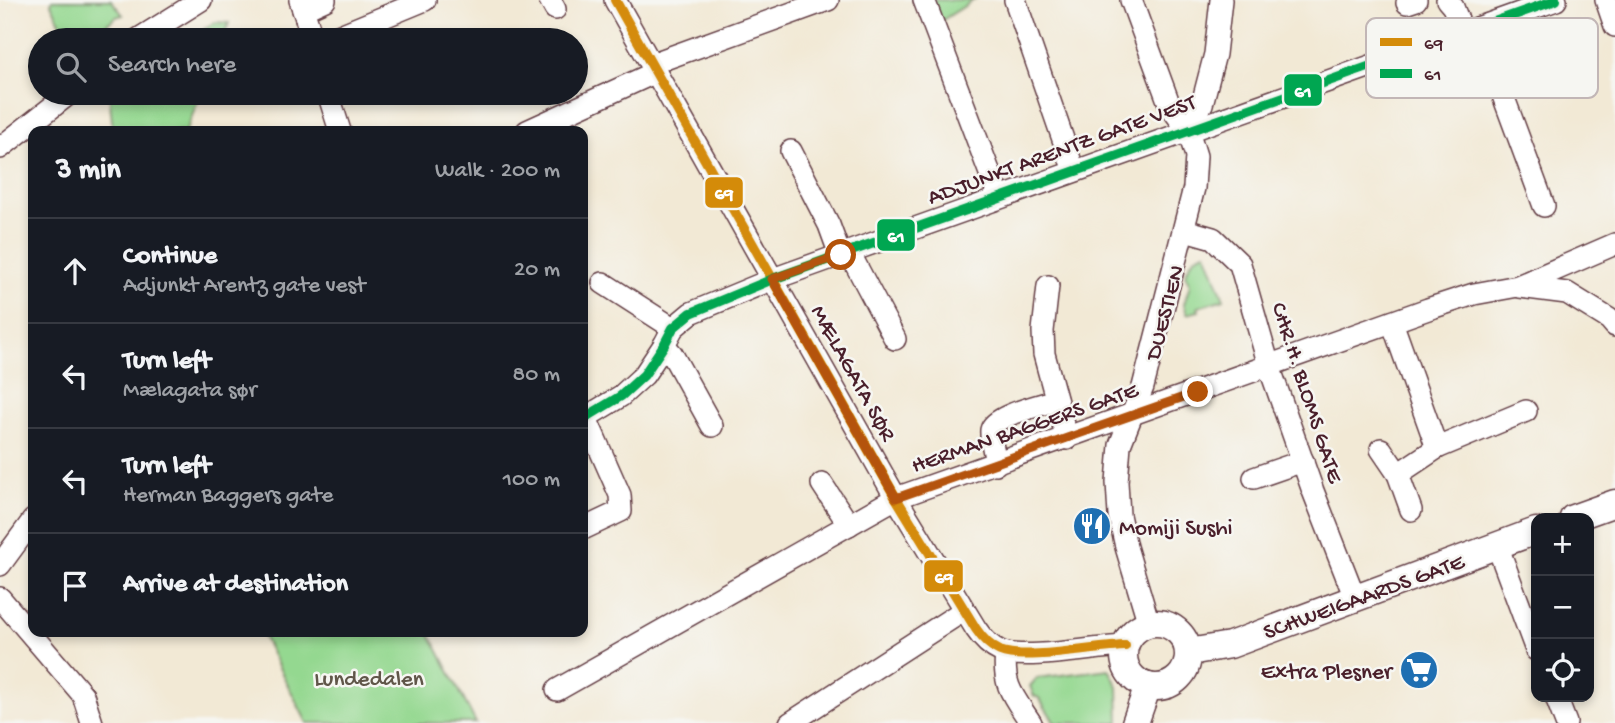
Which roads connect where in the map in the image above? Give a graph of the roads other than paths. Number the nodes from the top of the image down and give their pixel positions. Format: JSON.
{"nodes":[{"id":1,"x":201,"y":0,"type":"edge"},
{"id":2,"x":325,"y":0,"type":"edge"},
{"id":3,"x":425,"y":0,"type":"edge"},
{"id":4,"x":615,"y":0,"type":"edge"},
{"id":5,"x":828,"y":0,"type":"edge"},
{"id":6,"x":924,"y":0,"type":"edge"},
{"id":7,"x":1015,"y":0,"type":"edge"},
{"id":8,"x":1131,"y":0,"type":"edge"},
{"id":9,"x":1221,"y":0,"type":"edge"},
{"id":10,"x":1556,"y":0,"type":"edge"},
{"id":11,"x":1606,"y":0,"type":"edge"},
{"id":12,"x":1455,"y":2,"type":"edge"},
{"id":13,"x":301,"y":5,"type":"edge"},
{"id":14,"x":1464,"y":18,"type":"edge"},
{"id":15,"x":1504,"y":18,"type":"edge"},
{"id":16,"x":1615,"y":26,"type":"edge"},
{"id":17,"x":156,"y":28,"type":"edge"},
{"id":18,"x":309,"y":28,"type":"edge"},
{"id":19,"x":357,"y":28,"type":"edge"},
{"id":20,"x":1366,"y":67,"type":"edge"},
{"id":21,"x":653,"y":68,"type":"junction"},
{"id":22,"x":1499,"y":98,"type":"edge"},
{"id":23,"x":588,"y":100,"type":"edge"},
{"id":24,"x":54,"y":105,"type":"edge"},
{"id":25,"x":332,"y":105,"type":"edge"},
{"id":26,"x":579,"y":105,"type":"edge"},
{"id":27,"x":338,"y":126,"type":"edge"},
{"id":28,"x":537,"y":126,"type":"edge"},
{"id":29,"x":1188,"y":130,"type":"junction"},
{"id":30,"x":2,"y":144,"type":"edge"},
{"id":31,"x":791,"y":151,"type":"dead end"},
{"id":32,"x":1074,"y":171,"type":"junction"},
{"id":33,"x":999,"y":197,"type":"junction"},
{"id":34,"x":1544,"y":206,"type":"dead end"},
{"id":35,"x":1185,"y":230,"type":"junction"},
{"id":36,"x":1615,"y":244,"type":"edge"},
{"id":37,"x":845,"y":253,"type":"junction"},
{"id":38,"x":772,"y":279,"type":"junction"},
{"id":39,"x":603,"y":283,"type":"dead end"},
{"id":40,"x":1048,"y":286,"type":"dead end"},
{"id":41,"x":1518,"y":286,"type":"junction"},
{"id":42,"x":1391,"y":322,"type":"junction"},
{"id":43,"x":1615,"y":326,"type":"edge"},
{"id":44,"x":669,"y":336,"type":"junction"},
{"id":45,"x":895,"y":339,"type":"dead end"},
{"id":46,"x":1269,"y":366,"type":"junction"},
{"id":47,"x":1056,"y":400,"type":"junction"},
{"id":48,"x":1526,"y":411,"type":"dead end"},
{"id":49,"x":588,"y":416,"type":"edge"},
{"id":50,"x":1130,"y":417,"type":"junction"},
{"id":51,"x":712,"y":426,"type":"dead end"},
{"id":52,"x":588,"y":427,"type":"edge"},
{"id":53,"x":1067,"y":439,"type":"junction"},
{"id":54,"x":1437,"y":448,"type":"junction"},
{"id":55,"x":1381,"y":449,"type":"dead end"},
{"id":56,"x":1303,"y":461,"type":"junction"},
{"id":57,"x":996,"y":464,"type":"junction"},
{"id":58,"x":1398,"y":474,"type":"junction"},
{"id":59,"x":1254,"y":478,"type":"dead end"},
{"id":60,"x":822,"y":484,"type":"dead end"},
{"id":61,"x":896,"y":498,"type":"junction"},
{"id":62,"x":1615,"y":503,"type":"edge"},
{"id":63,"x":1411,"y":510,"type":"dead end"},
{"id":64,"x":1587,"y":513,"type":"edge"},
{"id":65,"x":849,"y":525,"type":"junction"},
{"id":66,"x":28,"y":527,"type":"edge"},
{"id":67,"x":588,"y":527,"type":"edge"},
{"id":68,"x":1531,"y":533,"type":"edge"},
{"id":69,"x":1497,"y":545,"type":"junction"},
{"id":70,"x":0,"y":565,"type":"edge"},
{"id":71,"x":1526,"y":594,"type":"edge"},
{"id":72,"x":0,"y":598,"type":"edge"},
{"id":73,"x":1355,"y":598,"type":"junction"},
{"id":74,"x":963,"y":611,"type":"junction"},
{"id":75,"x":1149,"y":624,"type":"junction"},
{"id":76,"x":28,"y":631,"type":"edge"},
{"id":77,"x":33,"y":637,"type":"edge"},
{"id":78,"x":1534,"y":639,"type":"edge"},
{"id":79,"x":1125,"y":646,"type":"junction"},
{"id":80,"x":1189,"y":652,"type":"junction"},
{"id":81,"x":1006,"y":653,"type":"junction"},
{"id":82,"x":1148,"y":686,"type":"junction"},
{"id":83,"x":557,"y":690,"type":"dead end"},
{"id":84,"x":1558,"y":702,"type":"edge"},
{"id":85,"x":92,"y":723,"type":"edge"},
{"id":86,"x":790,"y":723,"type":"edge"},
{"id":87,"x":1031,"y":723,"type":"edge"},
{"id":88,"x":1135,"y":723,"type":"edge"},
{"id":89,"x":1566,"y":723,"type":"edge"}],
"edges":[{"from":1,"to":17,"type":"street"},
{"from":2,"to":13,"type":"street"},
{"from":3,"to":19,"type":"street"},
{"from":4,"to":21,"type":"street","name":"MÆLAGATA SØR"},
{"from":5,"to":21,"type":"street"},
{"from":6,"to":33,"type":"street"},
{"from":7,"to":32,"type":"street"},
{"from":8,"to":29,"type":"street"},
{"from":9,"to":29,"type":"street"},
{"from":10,"to":15,"type":"street","name":"ADJUNKT ARENTZ GATE VEST"},
{"from":11,"to":16,"type":"street"},
{"from":12,"to":14,"type":"street"},
{"from":13,"to":18,"type":"street"},
{"from":20,"to":29,"type":"street","name":"ADJUNKT ARENTZ GATE VEST"},
{"from":21,"to":23,"type":"street"},
{"from":21,"to":38,"type":"street","name":"MÆLAGATA SØR"},
{"from":22,"to":34,"type":"street"},
{"from":24,"to":30,"type":"street"},
{"from":25,"to":27,"type":"street"},
{"from":26,"to":28,"type":"street"},
{"from":29,"to":32,"type":"street","name":"ADJUNKT ARENTZ GATE VEST"},
{"from":29,"to":35,"type":"street","name":"DUESTIEN"},
{"from":31,"to":37,"type":"street"},
{"from":32,"to":33,"type":"street","name":"ADJUNKT ARENTZ GATE VEST"},
{"from":33,"to":37,"type":"street","name":"ADJUNKT ARENTZ GATE VEST"},
{"from":35,"to":46,"type":"street","name":"CHR.H. BLOMS GATE"},
{"from":35,"to":50,"type":"street","name":"DUESTIEN"},
{"from":36,"to":41,"type":"street","name":"HERMAN BAGGERS GATE"},
{"from":37,"to":38,"type":"street","name":"ADJUNKT ARENTZ GATE VEST"},
{"from":37,"to":45,"type":"street"},
{"from":38,"to":44,"type":"street","name":"ADJUNKT ARENTZ GATE VEST"},
{"from":38,"to":61,"type":"street","name":"MÆLAGATA SØR"},
{"from":39,"to":44,"type":"street"},
{"from":40,"to":47,"type":"street"},
{"from":41,"to":42,"type":"street","name":"HERMAN BAGGERS GATE"},
{"from":41,"to":43,"type":"street"},
{"from":42,"to":46,"type":"street","name":"HERMAN BAGGERS GATE"},
{"from":42,"to":54,"type":"street"},
{"from":44,"to":49,"type":"street","name":"ADJUNKT ARENTZ GATE VEST"},
{"from":44,"to":51,"type":"street"},
{"from":46,"to":50,"type":"street","name":"HERMAN BAGGERS GATE"},
{"from":46,"to":56,"type":"street","name":"CHR.H. BLOMS GATE"},
{"from":47,"to":53,"type":"street"},
{"from":47,"to":57,"type":"street"},
{"from":48,"to":54,"type":"street"},
{"from":50,"to":53,"type":"street","name":"HERMAN BAGGERS GATE"},
{"from":50,"to":75,"type":"street","name":"DUESTIEN"},
{"from":52,"to":67,"type":"street"},
{"from":53,"to":57,"type":"street","name":"HERMAN BAGGERS GATE"},
{"from":54,"to":58,"type":"street"},
{"from":55,"to":58,"type":"street"},
{"from":56,"to":59,"type":"street"},
{"from":56,"to":73,"type":"street","name":"CHR.H. BLOMS GATE"},
{"from":57,"to":61,"type":"street","name":"HERMAN BAGGERS GATE"},
{"from":58,"to":63,"type":"street"},
{"from":60,"to":65,"type":"street"},
{"from":61,"to":65,"type":"street","name":"HERMAN BAGGERS GATE"},
{"from":61,"to":74,"type":"street","name":"MÆLAGATA SØR"},
{"from":62,"to":64,"type":"main road"},
{"from":65,"to":83,"type":"street","name":"HERMAN BAGGERS GATE"},
{"from":66,"to":70,"type":"street"},
{"from":68,"to":69,"type":"main road","name":"SCHWEIGAARDS GATE"},
{"from":69,"to":71,"type":"street"},
{"from":69,"to":73,"type":"main road","name":"SCHWEIGAARDS GATE"},
{"from":71,"to":78,"type":"street"},
{"from":72,"to":76,"type":"street"},
{"from":73,"to":80,"type":"main road","name":"SCHWEIGAARDS GATE"},
{"from":74,"to":81,"type":"street","name":"MÆLAGATA SØR"},
{"from":74,"to":86,"type":"street"},
{"from":75,"to":79,"type":"main road"},
{"from":75,"to":80,"type":"main road"},
{"from":77,"to":85,"type":"street"},
{"from":79,"to":81,"type":"street"},
{"from":79,"to":82,"type":"main road"},
{"from":80,"to":82,"type":"main road"},
{"from":81,"to":87,"type":"street"},
{"from":82,"to":88,"type":"main road"},
{"from":84,"to":89,"type":"street"}]}
